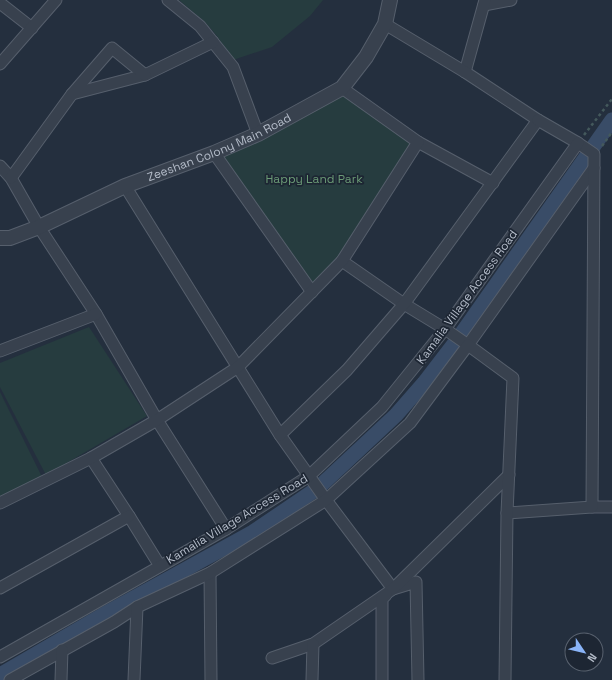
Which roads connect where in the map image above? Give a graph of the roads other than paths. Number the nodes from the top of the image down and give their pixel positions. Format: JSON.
{"nodes":[{"id":1,"x":56,"y":0,"type":"edge"},
{"id":2,"x":168,"y":0,"type":"edge"},
{"id":3,"x":390,"y":0,"type":"edge"},
{"id":4,"x":511,"y":0,"type":"edge"},
{"id":5,"x":0,"y":3,"type":"edge"},
{"id":6,"x":484,"y":3,"type":"edge"},
{"id":7,"x":385,"y":24,"type":"junction"},
{"id":8,"x":32,"y":28,"type":"junction"},
{"id":9,"x":213,"y":42,"type":"junction"},
{"id":10,"x":0,"y":64,"type":"edge"},
{"id":11,"x":465,"y":72,"type":"junction"},
{"id":12,"x":145,"y":75,"type":"junction"},
{"id":13,"x":342,"y":88,"type":"junction"},
{"id":14,"x":72,"y":94,"type":"junction"},
{"id":15,"x":538,"y":120,"type":"junction"},
{"id":16,"x":258,"y":134,"type":"junction"},
{"id":17,"x":418,"y":142,"type":"junction"},
{"id":18,"x":580,"y":144,"type":"junction"},
{"id":19,"x":214,"y":153,"type":"junction"},
{"id":20,"x":0,"y":166,"type":"edge"},
{"id":21,"x":594,"y":168,"type":"junction"},
{"id":22,"x":11,"y":178,"type":"junction"},
{"id":23,"x":493,"y":183,"type":"junction"},
{"id":24,"x":125,"y":186,"type":"junction"},
{"id":25,"x":39,"y":227,"type":"junction"},
{"id":26,"x":3,"y":240,"type":"edge"},
{"id":27,"x":342,"y":261,"type":"junction"},
{"id":28,"x":312,"y":292,"type":"junction"},
{"id":29,"x":404,"y":304,"type":"junction"},
{"id":30,"x":96,"y":314,"type":"junction"},
{"id":31,"x":446,"y":329,"type":"junction"},
{"id":32,"x":468,"y":346,"type":"junction"},
{"id":33,"x":0,"y":351,"type":"edge"},
{"id":34,"x":238,"y":367,"type":"junction"},
{"id":35,"x":157,"y":420,"type":"junction"},
{"id":36,"x":280,"y":435,"type":"junction"},
{"id":37,"x":91,"y":458,"type":"junction"},
{"id":38,"x":509,"y":475,"type":"junction"},
{"id":39,"x":309,"y":476,"type":"junction"},
{"id":40,"x":326,"y":500,"type":"junction"},
{"id":41,"x":0,"y":503,"type":"edge"},
{"id":42,"x":592,"y":507,"type":"junction"},
{"id":43,"x":612,"y":507,"type":"edge"},
{"id":44,"x":507,"y":513,"type":"junction"},
{"id":45,"x":129,"y":516,"type":"junction"},
{"id":46,"x":226,"y":529,"type":"junction"},
{"id":47,"x":160,"y":566,"type":"junction"},
{"id":48,"x":210,"y":573,"type":"junction"},
{"id":49,"x":0,"y":588,"type":"edge"},
{"id":50,"x":394,"y":589,"type":"junction"},
{"id":51,"x":137,"y":607,"type":"junction"},
{"id":52,"x":314,"y":644,"type":"junction"},
{"id":53,"x":62,"y":650,"type":"junction"},
{"id":54,"x":0,"y":657,"type":"edge"},
{"id":55,"x":272,"y":658,"type":"dead end"},
{"id":56,"x":10,"y":680,"type":"edge"},
{"id":57,"x":61,"y":680,"type":"edge"},
{"id":58,"x":134,"y":680,"type":"edge"},
{"id":59,"x":211,"y":680,"type":"edge"},
{"id":60,"x":312,"y":680,"type":"edge"},
{"id":61,"x":382,"y":680,"type":"edge"},
{"id":62,"x":418,"y":680,"type":"edge"},
{"id":63,"x":506,"y":680,"type":"edge"}],
"edges":[{"from":1,"to":8,"type":"street"},
{"from":2,"to":9,"type":"street"},
{"from":3,"to":7,"type":"street","name":"Zeeshan Colony Main Road"},
{"from":4,"to":6,"type":"street"},
{"from":5,"to":8,"type":"street"},
{"from":6,"to":11,"type":"street"},
{"from":7,"to":11,"type":"street"},
{"from":7,"to":13,"type":"street","name":"Zeeshan Colony Main Road"},
{"from":8,"to":10,"type":"street"},
{"from":9,"to":12,"type":"street"},
{"from":9,"to":16,"type":"street"},
{"from":11,"to":15,"type":"street"},
{"from":12,"to":14,"type":"street"},
{"from":12,"to":14,"type":"street"},
{"from":13,"to":16,"type":"street","name":"Zeeshan Colony Main Road"},
{"from":13,"to":17,"type":"street"},
{"from":14,"to":22,"type":"street"},
{"from":15,"to":18,"type":"street"},
{"from":15,"to":23,"type":"street"},
{"from":16,"to":19,"type":"street","name":"Zeeshan Colony Main Road"},
{"from":17,"to":23,"type":"street"},
{"from":17,"to":27,"type":"street"},
{"from":18,"to":21,"type":"street"},
{"from":18,"to":31,"type":"street","name":"Kamalia Village Access Road"},
{"from":19,"to":24,"type":"street","name":"Zeeshan Colony Main Road"},
{"from":19,"to":28,"type":"street"},
{"from":20,"to":22,"type":"street"},
{"from":21,"to":32,"type":"street"},
{"from":21,"to":42,"type":"street"},
{"from":22,"to":25,"type":"street"},
{"from":23,"to":29,"type":"street"},
{"from":24,"to":25,"type":"street","name":"Zeeshan Colony Main Road"},
{"from":24,"to":34,"type":"street"},
{"from":25,"to":26,"type":"street","name":"Zeeshan Colony Main Road"},
{"from":25,"to":30,"type":"street"},
{"from":27,"to":28,"type":"street"},
{"from":27,"to":29,"type":"street"},
{"from":28,"to":34,"type":"street"},
{"from":29,"to":31,"type":"street"},
{"from":29,"to":36,"type":"street"},
{"from":30,"to":33,"type":"street"},
{"from":30,"to":35,"type":"street"},
{"from":31,"to":32,"type":"street"},
{"from":31,"to":39,"type":"street","name":"Kamalia Village Access Road"},
{"from":32,"to":38,"type":"street"},
{"from":32,"to":40,"type":"street"},
{"from":34,"to":35,"type":"street"},
{"from":34,"to":36,"type":"street"},
{"from":35,"to":37,"type":"street"},
{"from":35,"to":46,"type":"street"},
{"from":36,"to":39,"type":"street"},
{"from":37,"to":41,"type":"street"},
{"from":37,"to":45,"type":"street"},
{"from":38,"to":44,"type":"street"},
{"from":38,"to":50,"type":"street"},
{"from":39,"to":40,"type":"street"},
{"from":39,"to":46,"type":"street","name":"Kamalia Village Access Road"},
{"from":40,"to":48,"type":"street"},
{"from":40,"to":50,"type":"street"},
{"from":42,"to":43,"type":"street"},
{"from":42,"to":44,"type":"street"},
{"from":44,"to":63,"type":"street"},
{"from":45,"to":47,"type":"street"},
{"from":45,"to":49,"type":"street"},
{"from":46,"to":47,"type":"street","name":"Kamalia Village Access Road"},
{"from":47,"to":54,"type":"street","name":"Kamalia Village Access Road"},
{"from":48,"to":51,"type":"street"},
{"from":48,"to":59,"type":"street"},
{"from":50,"to":52,"type":"street"},
{"from":50,"to":61,"type":"street"},
{"from":50,"to":62,"type":"street"},
{"from":51,"to":53,"type":"street"},
{"from":51,"to":58,"type":"street"},
{"from":52,"to":55,"type":"street"},
{"from":52,"to":60,"type":"street"},
{"from":53,"to":56,"type":"street"},
{"from":53,"to":57,"type":"street"}]}
